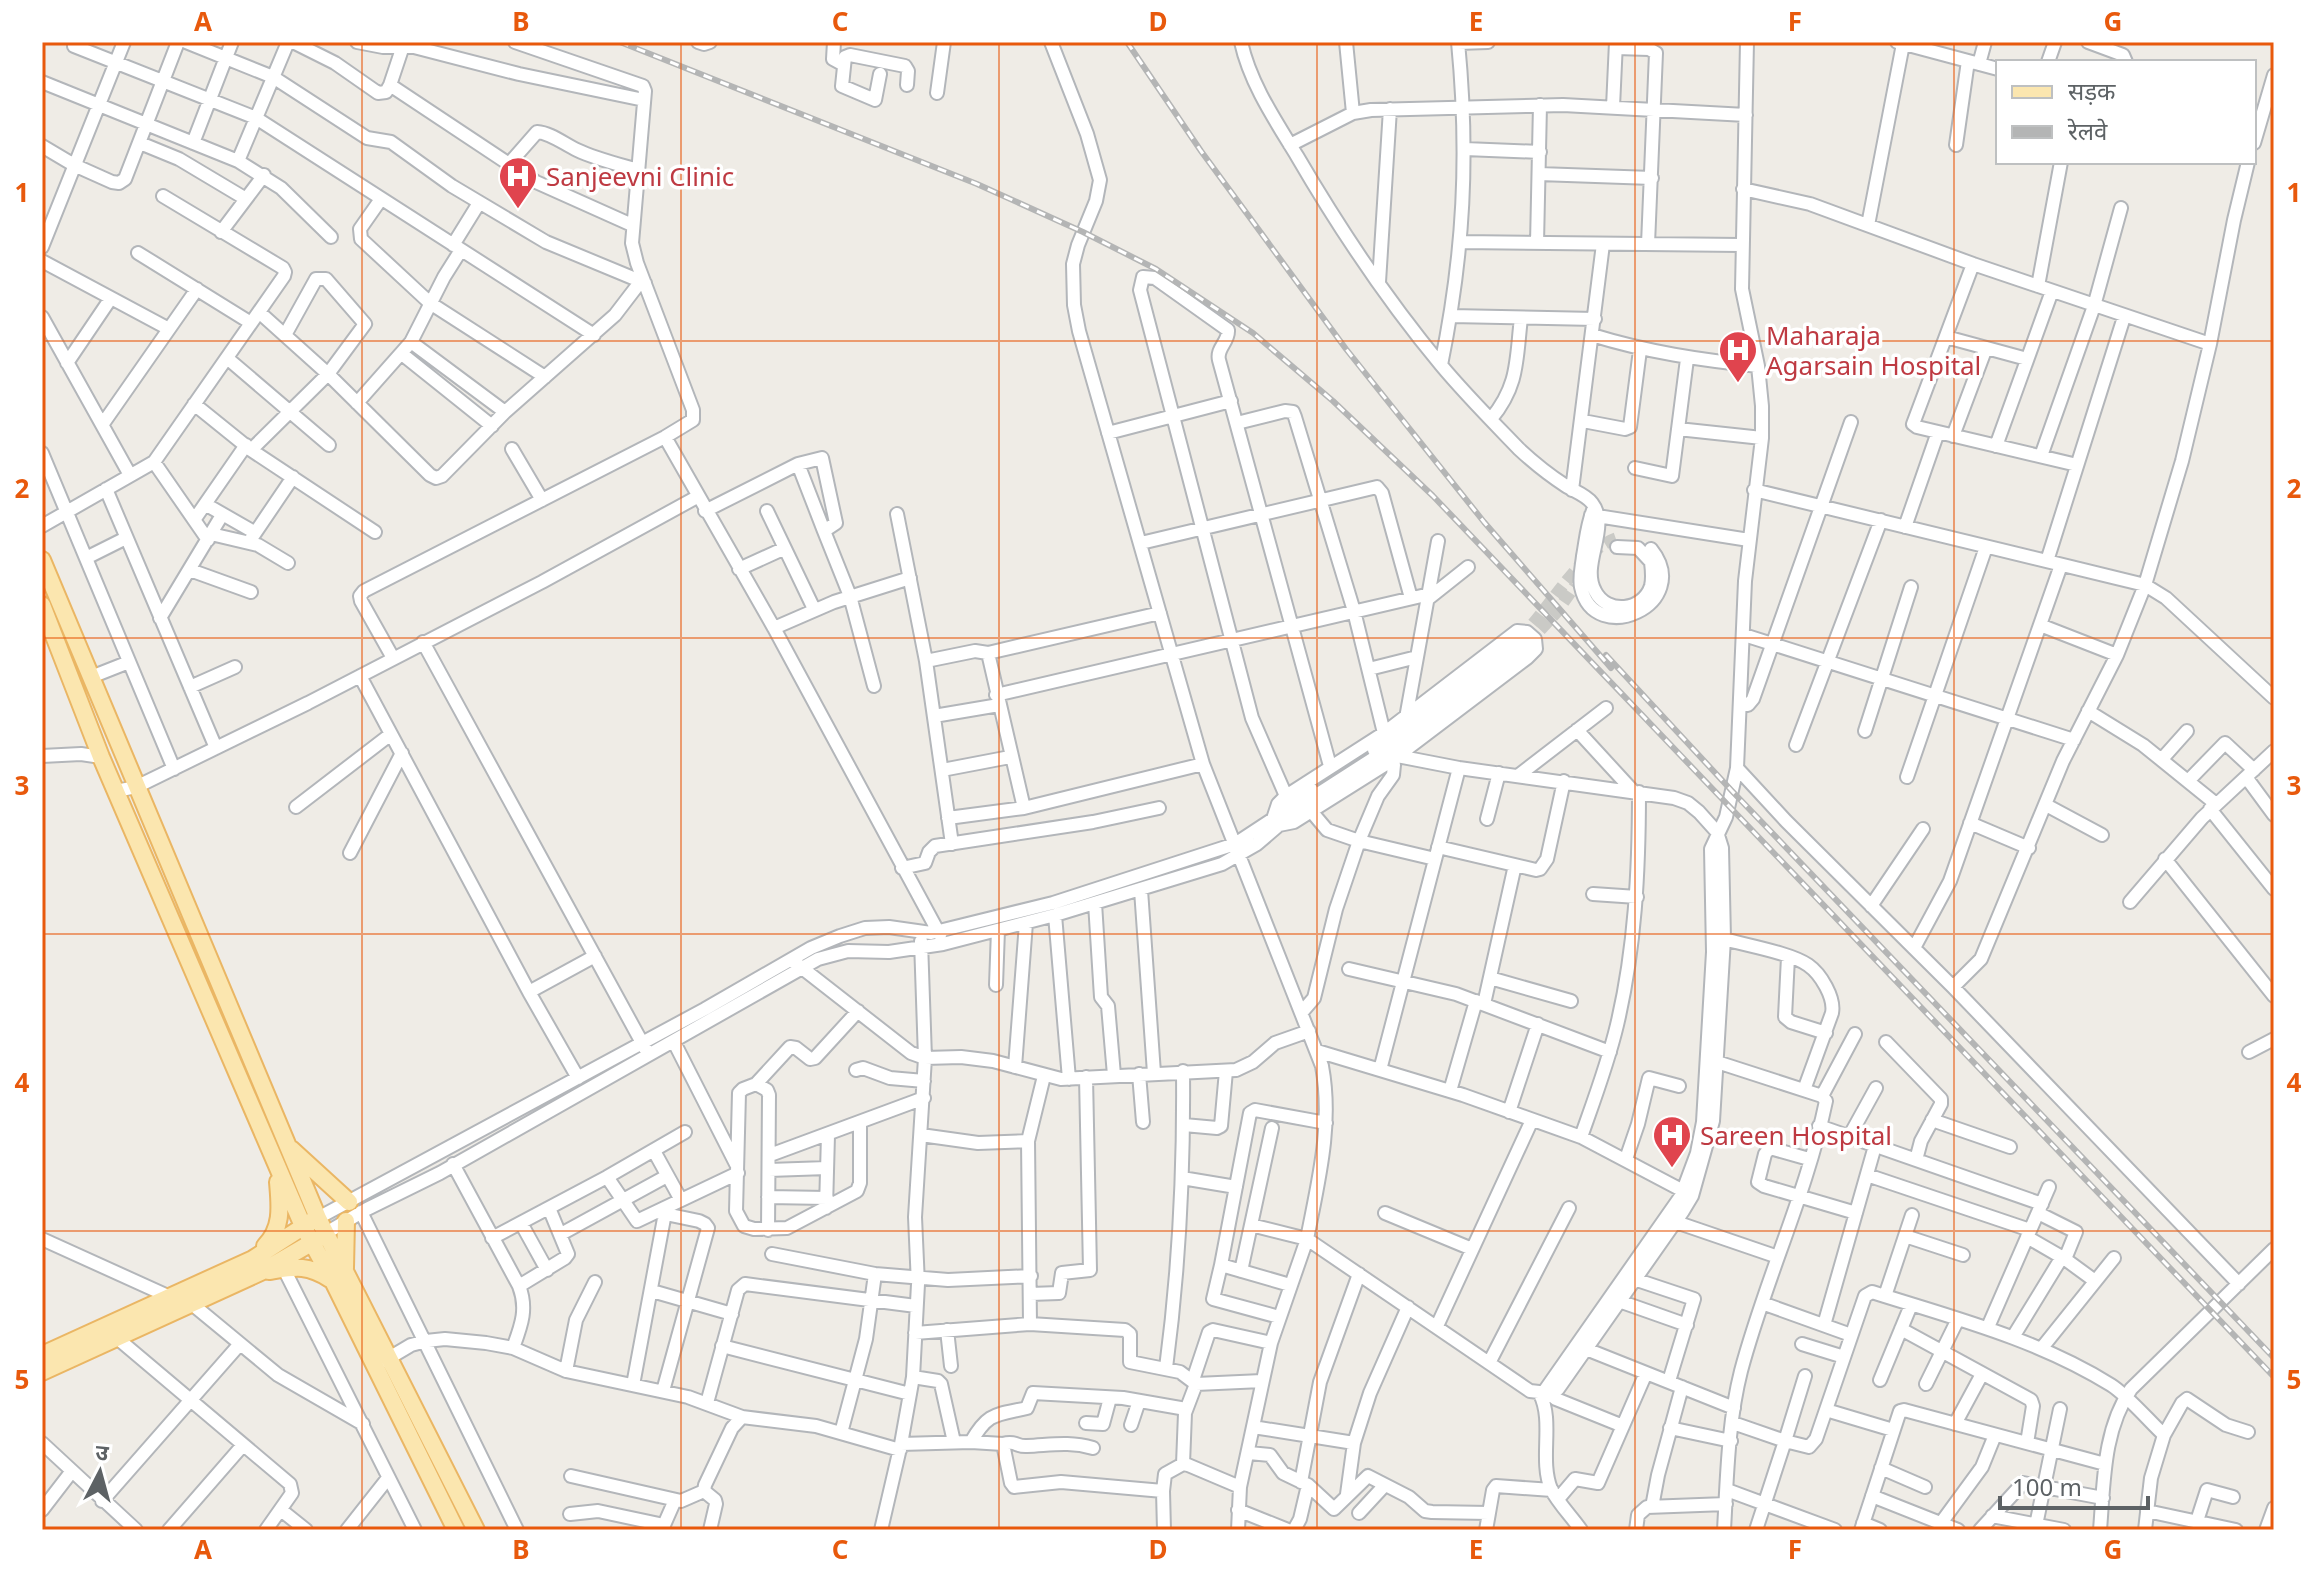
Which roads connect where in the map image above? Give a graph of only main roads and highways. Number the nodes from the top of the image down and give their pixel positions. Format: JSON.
{"nodes":[{"id":1,"x":42,"y":560,"type":"edge"},
{"id":2,"x":42,"y":605,"type":"edge"},
{"id":3,"x":287,"y":1145,"type":"junction"},
{"id":4,"x":277,"y":1169,"type":"junction"},
{"id":5,"x":355,"y":1207,"type":"road end"},
{"id":6,"x":346,"y":1221,"type":"road end"},
{"id":7,"x":314,"y":1230,"type":"junction"},
{"id":8,"x":255,"y":1266,"type":"junction"},
{"id":9,"x":340,"y":1277,"type":"junction"},
{"id":10,"x":42,"y":1355,"type":"edge"},
{"id":11,"x":42,"y":1372,"type":"edge"},
{"id":12,"x":452,"y":1528,"type":"edge"},
{"id":13,"x":476,"y":1530,"type":"edge"}],
"edges":[{"from":1,"to":3,"type":"main road"},
{"from":2,"to":4,"type":"main road"},
{"from":3,"to":5,"type":"main road"},
{"from":3,"to":7,"type":"main road"},
{"from":4,"to":7,"type":"main road"},
{"from":4,"to":8,"type":"main road"},
{"from":6,"to":9,"type":"main road"},
{"from":7,"to":8,"type":"main road"},
{"from":7,"to":9,"type":"main road"},
{"from":8,"to":9,"type":"main road"},
{"from":8,"to":10,"type":"main road"},
{"from":8,"to":11,"type":"main road"},
{"from":9,"to":12,"type":"main road"},
{"from":9,"to":13,"type":"main road"}]}
